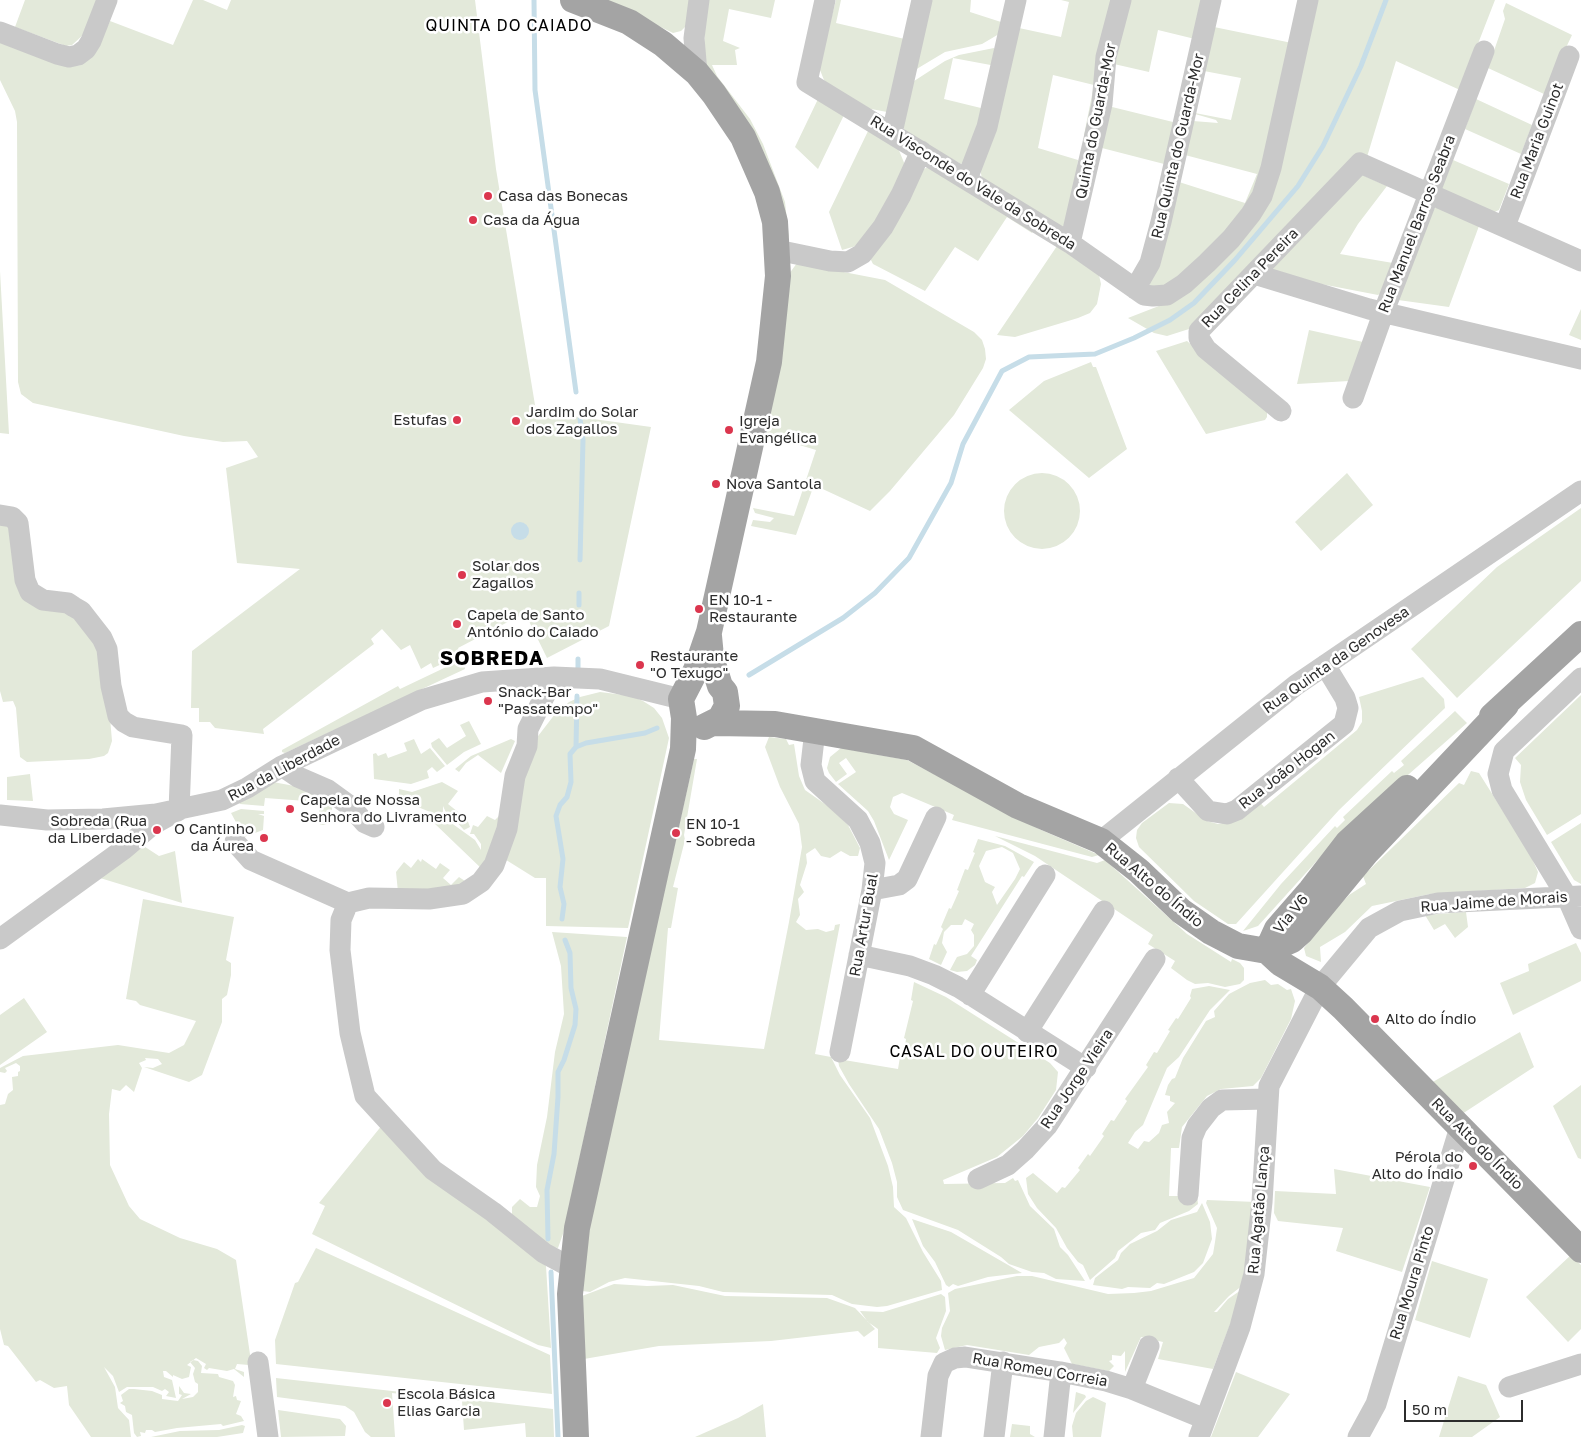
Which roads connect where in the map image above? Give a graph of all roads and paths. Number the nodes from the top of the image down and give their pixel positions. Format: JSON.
{"nodes":[{"id":1,"x":107,"y":0,"type":"edge"},
{"id":2,"x":573,"y":0,"type":"edge"},
{"id":3,"x":826,"y":0,"type":"edge"},
{"id":4,"x":922,"y":0,"type":"edge"},
{"id":5,"x":1016,"y":0,"type":"edge"},
{"id":6,"x":1121,"y":0,"type":"edge"},
{"id":7,"x":1211,"y":0,"type":"edge"},
{"id":8,"x":1308,"y":0,"type":"edge"},
{"id":9,"x":698,"y":8,"type":"edge"},
{"id":10,"x":0,"y":32,"type":"edge"},
{"id":11,"x":663,"y":44,"type":"junction"},
{"id":12,"x":1484,"y":51,"type":"dead end"},
{"id":13,"x":1569,"y":56,"type":"dead end"},
{"id":14,"x":697,"y":73,"type":"junction"},
{"id":15,"x":892,"y":133,"type":"junction"},
{"id":16,"x":921,"y":151,"type":"junction"},
{"id":17,"x":967,"y":179,"type":"junction"},
{"id":18,"x":1428,"y":193,"type":"junction"},
{"id":19,"x":1505,"y":226,"type":"junction"},
{"id":20,"x":1070,"y":243,"type":"junction"},
{"id":21,"x":777,"y":250,"type":"junction"},
{"id":22,"x":1581,"y":261,"type":"edge"},
{"id":23,"x":1254,"y":274,"type":"junction"},
{"id":24,"x":1135,"y":289,"type":"junction"},
{"id":25,"x":1384,"y":311,"type":"junction"},
{"id":26,"x":1581,"y":359,"type":"edge"},
{"id":27,"x":1353,"y":398,"type":"dead end"},
{"id":28,"x":1281,"y":411,"type":"dead end"},
{"id":29,"x":1581,"y":491,"type":"edge"},
{"id":30,"x":0,"y":515,"type":"edge"},
{"id":31,"x":709,"y":632,"type":"junction"},
{"id":32,"x":1581,"y":634,"type":"edge"},
{"id":33,"x":1325,"y":665,"type":"junction"},
{"id":34,"x":554,"y":677,"type":"junction"},
{"id":35,"x":1581,"y":678,"type":"edge"},
{"id":36,"x":722,"y":689,"type":"junction"},
{"id":37,"x":683,"y":697,"type":"junction"},
{"id":38,"x":711,"y":724,"type":"junction"},
{"id":39,"x":775,"y":724,"type":"junction"},
{"id":40,"x":815,"y":730,"type":"junction"},
{"id":41,"x":683,"y":749,"type":"junction"},
{"id":42,"x":282,"y":766,"type":"junction"},
{"id":43,"x":1178,"y":778,"type":"junction"},
{"id":44,"x":179,"y":810,"type":"junction"},
{"id":45,"x":0,"y":815,"type":"edge"},
{"id":46,"x":936,"y":817,"type":"dead end"},
{"id":47,"x":374,"y":827,"type":"dead end"},
{"id":48,"x":1101,"y":841,"type":"junction"},
{"id":49,"x":235,"y":842,"type":"dead end"},
{"id":50,"x":1045,"y":875,"type":"dead end"},
{"id":51,"x":872,"y":890,"type":"junction"},
{"id":52,"x":1574,"y":896,"type":"edge"},
{"id":53,"x":348,"y":903,"type":"junction"},
{"id":54,"x":1104,"y":911,"type":"dead end"},
{"id":55,"x":1581,"y":929,"type":"edge"},
{"id":56,"x":0,"y":938,"type":"edge"},
{"id":57,"x":1267,"y":951,"type":"junction"},
{"id":58,"x":860,"y":955,"type":"junction"},
{"id":59,"x":1155,"y":959,"type":"dead end"},
{"id":60,"x":1320,"y":987,"type":"junction"},
{"id":61,"x":970,"y":995,"type":"junction"},
{"id":62,"x":1027,"y":1032,"type":"junction"},
{"id":63,"x":840,"y":1052,"type":"dead end"},
{"id":64,"x":1086,"y":1068,"type":"junction"},
{"id":65,"x":1267,"y":1099,"type":"junction"},
{"id":66,"x":1460,"y":1127,"type":"junction"},
{"id":67,"x":978,"y":1179,"type":"dead end"},
{"id":68,"x":1188,"y":1195,"type":"dead end"},
{"id":69,"x":1581,"y":1250,"type":"edge"},
{"id":70,"x":572,"y":1268,"type":"junction"},
{"id":71,"x":1149,"y":1346,"type":"dead end"},
{"id":72,"x":258,"y":1362,"type":"dead end"},
{"id":73,"x":1002,"y":1362,"type":"junction"},
{"id":74,"x":1581,"y":1364,"type":"edge"},
{"id":75,"x":1061,"y":1372,"type":"junction"},
{"id":76,"x":1509,"y":1387,"type":"dead end"},
{"id":77,"x":1132,"y":1389,"type":"junction"},
{"id":78,"x":1202,"y":1428,"type":"edge"},
{"id":79,"x":268,"y":1437,"type":"edge"},
{"id":80,"x":576,"y":1437,"type":"edge"},
{"id":81,"x":932,"y":1437,"type":"edge"},
{"id":82,"x":994,"y":1437,"type":"edge"},
{"id":83,"x":1054,"y":1437,"type":"edge"},
{"id":84,"x":1358,"y":1437,"type":"edge"}],
"edges":[{"from":1,"to":10,"type":"street"},
{"from":2,"to":11,"type":"main road"},
{"from":3,"to":15,"type":"street","name":"Rua Visconde do Vale da Sobreda"},
{"from":4,"to":15,"type":"street"},
{"from":5,"to":17,"type":"street"},
{"from":6,"to":20,"type":"street","name":"Quinta do Guarda-Mor"},
{"from":7,"to":24,"type":"street","name":"Rua Quinta do Guarda-Mor"},
{"from":8,"to":24,"type":"street"},
{"from":9,"to":11,"type":"street"},
{"from":9,"to":14,"type":"street"},
{"from":11,"to":14,"type":"main road"},
{"from":12,"to":18,"type":"street","name":"Rua Manuel Barros Seabra"},
{"from":13,"to":19,"type":"street","name":"Rua Maria Guinot"},
{"from":14,"to":21,"type":"main road"},
{"from":15,"to":16,"type":"street","name":"Rua Visconde do Vale da Sobreda"},
{"from":16,"to":17,"type":"street","name":"Rua Visconde do Vale da Sobreda"},
{"from":16,"to":21,"type":"street"},
{"from":17,"to":20,"type":"street","name":"Rua Visconde do Vale da Sobreda"},
{"from":18,"to":19,"type":"street"},
{"from":18,"to":23,"type":"street","name":"Rua Celina Pereira"},
{"from":18,"to":25,"type":"street","name":"Rua Manuel Barros Seabra"},
{"from":19,"to":22,"type":"street"},
{"from":20,"to":24,"type":"street","name":"Rua Visconde do Vale da Sobreda"},
{"from":21,"to":31,"type":"main road"},
{"from":23,"to":25,"type":"street"},
{"from":23,"to":28,"type":"street","name":"Rua Celina Pereira"},
{"from":25,"to":26,"type":"street"},
{"from":25,"to":27,"type":"street","name":"Rua Manuel Barros Seabra"},
{"from":29,"to":33,"type":"street","name":"Rua Quinta da Genovesa"},
{"from":30,"to":44,"type":"street"},
{"from":31,"to":36,"type":"main road"},
{"from":31,"to":37,"type":"main road"},
{"from":32,"to":57,"type":"main road","name":"Via V6"},
{"from":33,"to":43,"type":"street","name":"Rua Quinta da Genovesa"},
{"from":33,"to":43,"type":"street","name":"Rua João Hogan"},
{"from":34,"to":37,"type":"street","name":"Rua da Liberdade"},
{"from":34,"to":42,"type":"street","name":"Rua da Liberdade"},
{"from":34,"to":53,"type":"street"},
{"from":35,"to":52,"type":"street"},
{"from":36,"to":37,"type":"main road"},
{"from":36,"to":38,"type":"main road"},
{"from":36,"to":39,"type":"main road","name":"Rua Alto do Índio"},
{"from":37,"to":38,"type":"main road"},
{"from":37,"to":41,"type":"main road"},
{"from":38,"to":39,"type":"main road","name":"Rua Alto do Índio"},
{"from":38,"to":41,"type":"main road"},
{"from":39,"to":40,"type":"main road","name":"Rua Alto do Índio"},
{"from":40,"to":48,"type":"main road","name":"Rua Alto do Índio"},
{"from":40,"to":51,"type":"street","name":"Rua Artur Bual"},
{"from":41,"to":70,"type":"main road"},
{"from":42,"to":44,"type":"street","name":"Rua da Liberdade"},
{"from":42,"to":47,"type":"street"},
{"from":43,"to":48,"type":"street","name":"Rua Quinta da Genovesa"},
{"from":44,"to":45,"type":"street","name":"Rua da Liberdade"},
{"from":44,"to":56,"type":"street"},
{"from":46,"to":51,"type":"street"},
{"from":48,"to":57,"type":"main road","name":"Rua Alto do Índio"},
{"from":49,"to":53,"type":"street"},
{"from":50,"to":61,"type":"street"},
{"from":51,"to":58,"type":"street","name":"Rua Artur Bual"},
{"from":52,"to":55,"type":"street"},
{"from":52,"to":60,"type":"street","name":"Rua Jaime de Morais"},
{"from":53,"to":70,"type":"street"},
{"from":54,"to":62,"type":"street"},
{"from":57,"to":60,"type":"main road","name":"Rua Alto do Índio"},
{"from":58,"to":61,"type":"street"},
{"from":58,"to":63,"type":"street","name":"Rua Artur Bual"},
{"from":59,"to":64,"type":"street","name":"Rua Jorge Vieira"},
{"from":60,"to":65,"type":"street","name":"Rua Agatão Lança"},
{"from":60,"to":66,"type":"main road","name":"Rua Alto do Índio"},
{"from":61,"to":62,"type":"street"},
{"from":62,"to":64,"type":"street"},
{"from":64,"to":67,"type":"street","name":"Rua Jorge Vieira"},
{"from":65,"to":68,"type":"street"},
{"from":65,"to":78,"type":"street","name":"Rua Agatão Lança"},
{"from":66,"to":69,"type":"main road","name":"Rua Alto do Índio"},
{"from":66,"to":84,"type":"street","name":"Rua Moura Pinto"},
{"from":70,"to":80,"type":"main road"},
{"from":71,"to":77,"type":"street"},
{"from":72,"to":79,"type":"street"},
{"from":73,"to":75,"type":"street","name":"Rua Romeu Correia"},
{"from":73,"to":81,"type":"street","name":"Rua Romeu Correia"},
{"from":73,"to":82,"type":"street"},
{"from":74,"to":76,"type":"street"},
{"from":75,"to":77,"type":"street","name":"Rua Romeu Correia"},
{"from":75,"to":83,"type":"street"},
{"from":77,"to":78,"type":"street","name":"Rua Romeu Correia"}]}
